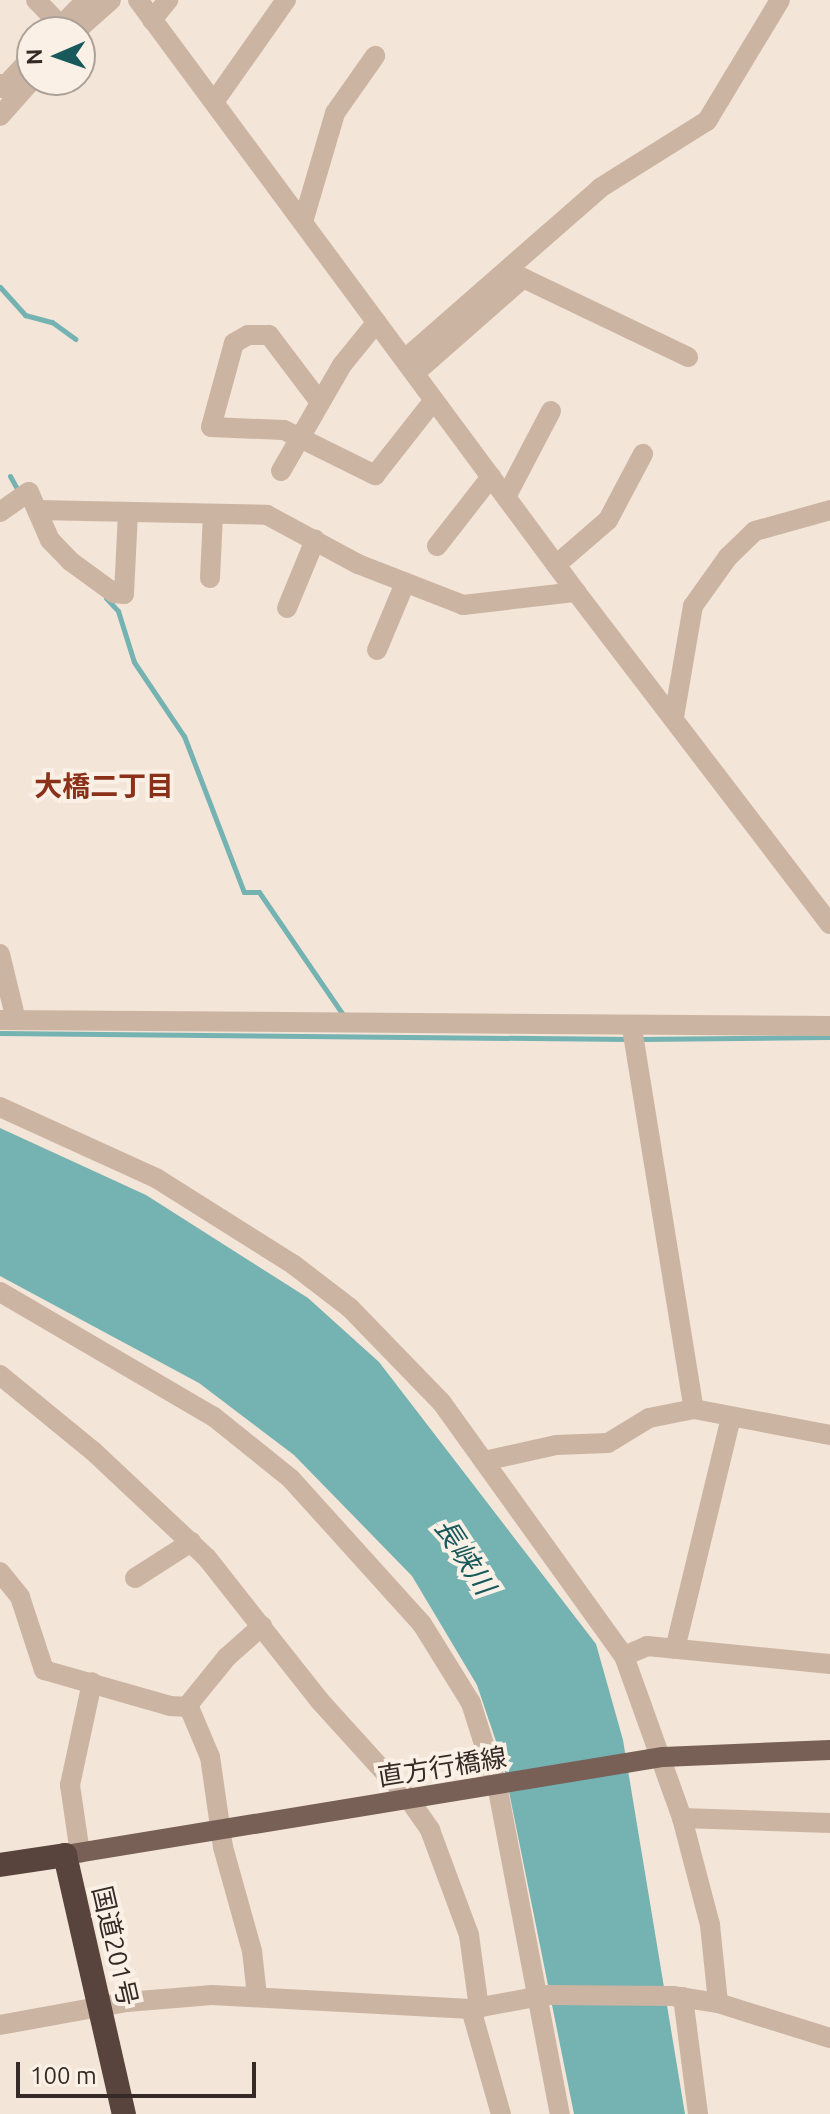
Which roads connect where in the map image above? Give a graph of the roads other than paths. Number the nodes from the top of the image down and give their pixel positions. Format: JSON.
{"nodes":[{"id":1,"x":36,"y":0,"type":"edge"},
{"id":2,"x":111,"y":0,"type":"edge"},
{"id":3,"x":168,"y":0,"type":"edge"},
{"id":4,"x":286,"y":0,"type":"edge"},
{"id":5,"x":780,"y":0,"type":"edge"},
{"id":6,"x":144,"y":6,"type":"edge"},
{"id":7,"x":51,"y":16,"type":"edge"},
{"id":8,"x":86,"y":16,"type":"edge"},
{"id":9,"x":375,"y":56,"type":"dead end"},
{"id":10,"x":16,"y":74,"type":"edge"},
{"id":11,"x":0,"y":84,"type":"edge"},
{"id":12,"x":18,"y":96,"type":"edge"},
{"id":13,"x":214,"y":102,"type":"junction"},
{"id":14,"x":0,"y":116,"type":"edge"},
{"id":15,"x":303,"y":222,"type":"junction"},
{"id":16,"x":377,"y":322,"type":"junction"},
{"id":17,"x":688,"y":357,"type":"dead end"},
{"id":18,"x":410,"y":366,"type":"junction"},
{"id":19,"x":434,"y":400,"type":"junction"},
{"id":20,"x":319,"y":401,"type":"junction"},
{"id":21,"x":551,"y":411,"type":"dead end"},
{"id":22,"x":299,"y":435,"type":"junction"},
{"id":23,"x":643,"y":454,"type":"dead end"},
{"id":24,"x":281,"y":471,"type":"dead end"},
{"id":25,"x":491,"y":477,"type":"junction"},
{"id":26,"x":506,"y":497,"type":"junction"},
{"id":27,"x":37,"y":510,"type":"junction"},
{"id":28,"x":830,"y":510,"type":"edge"},
{"id":29,"x":0,"y":512,"type":"edge"},
{"id":30,"x":128,"y":512,"type":"junction"},
{"id":31,"x":213,"y":514,"type":"junction"},
{"id":32,"x":315,"y":540,"type":"junction"},
{"id":33,"x":437,"y":546,"type":"dead end"},
{"id":34,"x":556,"y":565,"type":"junction"},
{"id":35,"x":210,"y":578,"type":"dead end"},
{"id":36,"x":405,"y":583,"type":"junction"},
{"id":37,"x":576,"y":592,"type":"junction"},
{"id":38,"x":287,"y":608,"type":"dead end"},
{"id":39,"x":377,"y":650,"type":"dead end"},
{"id":40,"x":674,"y":717,"type":"junction"},
{"id":41,"x":830,"y":924,"type":"edge"},
{"id":42,"x":0,"y":954,"type":"edge"},
{"id":43,"x":8,"y":1020,"type":"edge"},
{"id":44,"x":830,"y":1026,"type":"edge"},
{"id":45,"x":632,"y":1028,"type":"junction"},
{"id":46,"x":0,"y":1107,"type":"edge"},
{"id":47,"x":0,"y":1292,"type":"edge"},
{"id":48,"x":0,"y":1375,"type":"edge"},
{"id":49,"x":694,"y":1409,"type":"junction"},
{"id":50,"x":731,"y":1417,"type":"junction"},
{"id":51,"x":830,"y":1435,"type":"edge"},
{"id":52,"x":484,"y":1461,"type":"junction"},
{"id":53,"x":191,"y":1542,"type":"junction"},
{"id":54,"x":0,"y":1572,"type":"edge"},
{"id":55,"x":135,"y":1578,"type":"dead end"},
{"id":56,"x":262,"y":1626,"type":"junction"},
{"id":57,"x":675,"y":1649,"type":"junction"},
{"id":58,"x":624,"y":1656,"type":"junction"},
{"id":59,"x":830,"y":1664,"type":"edge"},
{"id":60,"x":92,"y":1682,"type":"junction"},
{"id":61,"x":189,"y":1707,"type":"junction"},
{"id":62,"x":830,"y":1750,"type":"edge"},
{"id":63,"x":654,"y":1758,"type":"junction"},
{"id":64,"x":502,"y":1784,"type":"junction"},
{"id":65,"x":408,"y":1798,"type":"junction"},
{"id":66,"x":682,"y":1818,"type":"junction"},
{"id":67,"x":830,"y":1823,"type":"edge"},
{"id":68,"x":222,"y":1829,"type":"junction"},
{"id":69,"x":72,"y":1854,"type":"junction"},
{"id":70,"x":0,"y":1865,"type":"edge"},
{"id":71,"x":257,"y":1996,"type":"junction"},
{"id":72,"x":542,"y":1996,"type":"junction"},
{"id":73,"x":678,"y":1996,"type":"junction"},
{"id":74,"x":718,"y":2003,"type":"junction"},
{"id":75,"x":101,"y":2007,"type":"junction"},
{"id":76,"x":475,"y":2008,"type":"junction"},
{"id":77,"x":0,"y":2025,"type":"edge"},
{"id":78,"x":830,"y":2038,"type":"edge"},
{"id":79,"x":124,"y":2114,"type":"edge"},
{"id":80,"x":501,"y":2114,"type":"edge"},
{"id":81,"x":560,"y":2114,"type":"edge"},
{"id":82,"x":698,"y":2114,"type":"edge"}],
"edges":[{"from":1,"to":7,"type":"street"},
{"from":2,"to":8,"type":"street"},
{"from":3,"to":6,"type":"street"},
{"from":4,"to":13,"type":"street"},
{"from":5,"to":18,"type":"street"},
{"from":6,"to":13,"type":"street"},
{"from":9,"to":15,"type":"street"},
{"from":10,"to":11,"type":"street"},
{"from":12,"to":14,"type":"street"},
{"from":13,"to":15,"type":"street"},
{"from":15,"to":16,"type":"street"},
{"from":16,"to":18,"type":"street"},
{"from":16,"to":20,"type":"street"},
{"from":17,"to":18,"type":"street"},
{"from":18,"to":19,"type":"street"},
{"from":19,"to":22,"type":"street"},
{"from":19,"to":25,"type":"street"},
{"from":20,"to":22,"type":"street"},
{"from":20,"to":22,"type":"street"},
{"from":21,"to":26,"type":"street"},
{"from":22,"to":24,"type":"street"},
{"from":23,"to":34,"type":"street"},
{"from":25,"to":26,"type":"street"},
{"from":25,"to":33,"type":"street"},
{"from":26,"to":34,"type":"street"},
{"from":27,"to":29,"type":"street"},
{"from":27,"to":30,"type":"street"},
{"from":27,"to":30,"type":"street"},
{"from":28,"to":40,"type":"street"},
{"from":30,"to":31,"type":"street"},
{"from":31,"to":32,"type":"street"},
{"from":31,"to":35,"type":"street"},
{"from":32,"to":36,"type":"street"},
{"from":32,"to":38,"type":"street"},
{"from":34,"to":37,"type":"street"},
{"from":36,"to":37,"type":"street"},
{"from":36,"to":39,"type":"street"},
{"from":37,"to":40,"type":"street"},
{"from":40,"to":41,"type":"street"},
{"from":42,"to":43,"type":"street"},
{"from":43,"to":45,"type":"street"},
{"from":44,"to":45,"type":"street"},
{"from":45,"to":49,"type":"street"},
{"from":46,"to":52,"type":"street"},
{"from":47,"to":64,"type":"street"},
{"from":48,"to":53,"type":"street"},
{"from":49,"to":50,"type":"street"},
{"from":49,"to":52,"type":"street"},
{"from":50,"to":51,"type":"street"},
{"from":50,"to":57,"type":"street"},
{"from":52,"to":58,"type":"street"},
{"from":53,"to":55,"type":"street"},
{"from":53,"to":56,"type":"street"},
{"from":54,"to":60,"type":"street"},
{"from":56,"to":61,"type":"street"},
{"from":56,"to":65,"type":"street"},
{"from":57,"to":58,"type":"street"},
{"from":57,"to":59,"type":"street"},
{"from":58,"to":63,"type":"street"},
{"from":60,"to":61,"type":"street"},
{"from":60,"to":69,"type":"street"},
{"from":61,"to":68,"type":"street"},
{"from":62,"to":63,"type":"main road","name":"直方行橋線"},
{"from":63,"to":64,"type":"main road","name":"直方行橋線"},
{"from":63,"to":66,"type":"street"},
{"from":64,"to":65,"type":"main road","name":"直方行橋線"},
{"from":64,"to":72,"type":"street"},
{"from":65,"to":68,"type":"main road","name":"直方行橋線"},
{"from":65,"to":76,"type":"street"},
{"from":66,"to":67,"type":"street"},
{"from":66,"to":74,"type":"street"},
{"from":68,"to":69,"type":"main road","name":"直方行橋線"},
{"from":68,"to":71,"type":"street"},
{"from":69,"to":70,"type":"highway"},
{"from":69,"to":75,"type":"highway","name":"国道201号"},
{"from":71,"to":75,"type":"street"},
{"from":71,"to":76,"type":"street"},
{"from":72,"to":73,"type":"street"},
{"from":72,"to":76,"type":"street"},
{"from":72,"to":81,"type":"street"},
{"from":73,"to":74,"type":"street"},
{"from":73,"to":82,"type":"street"},
{"from":74,"to":78,"type":"street"},
{"from":75,"to":77,"type":"street"},
{"from":75,"to":79,"type":"highway","name":"国道201号"},
{"from":76,"to":80,"type":"street"}]}
